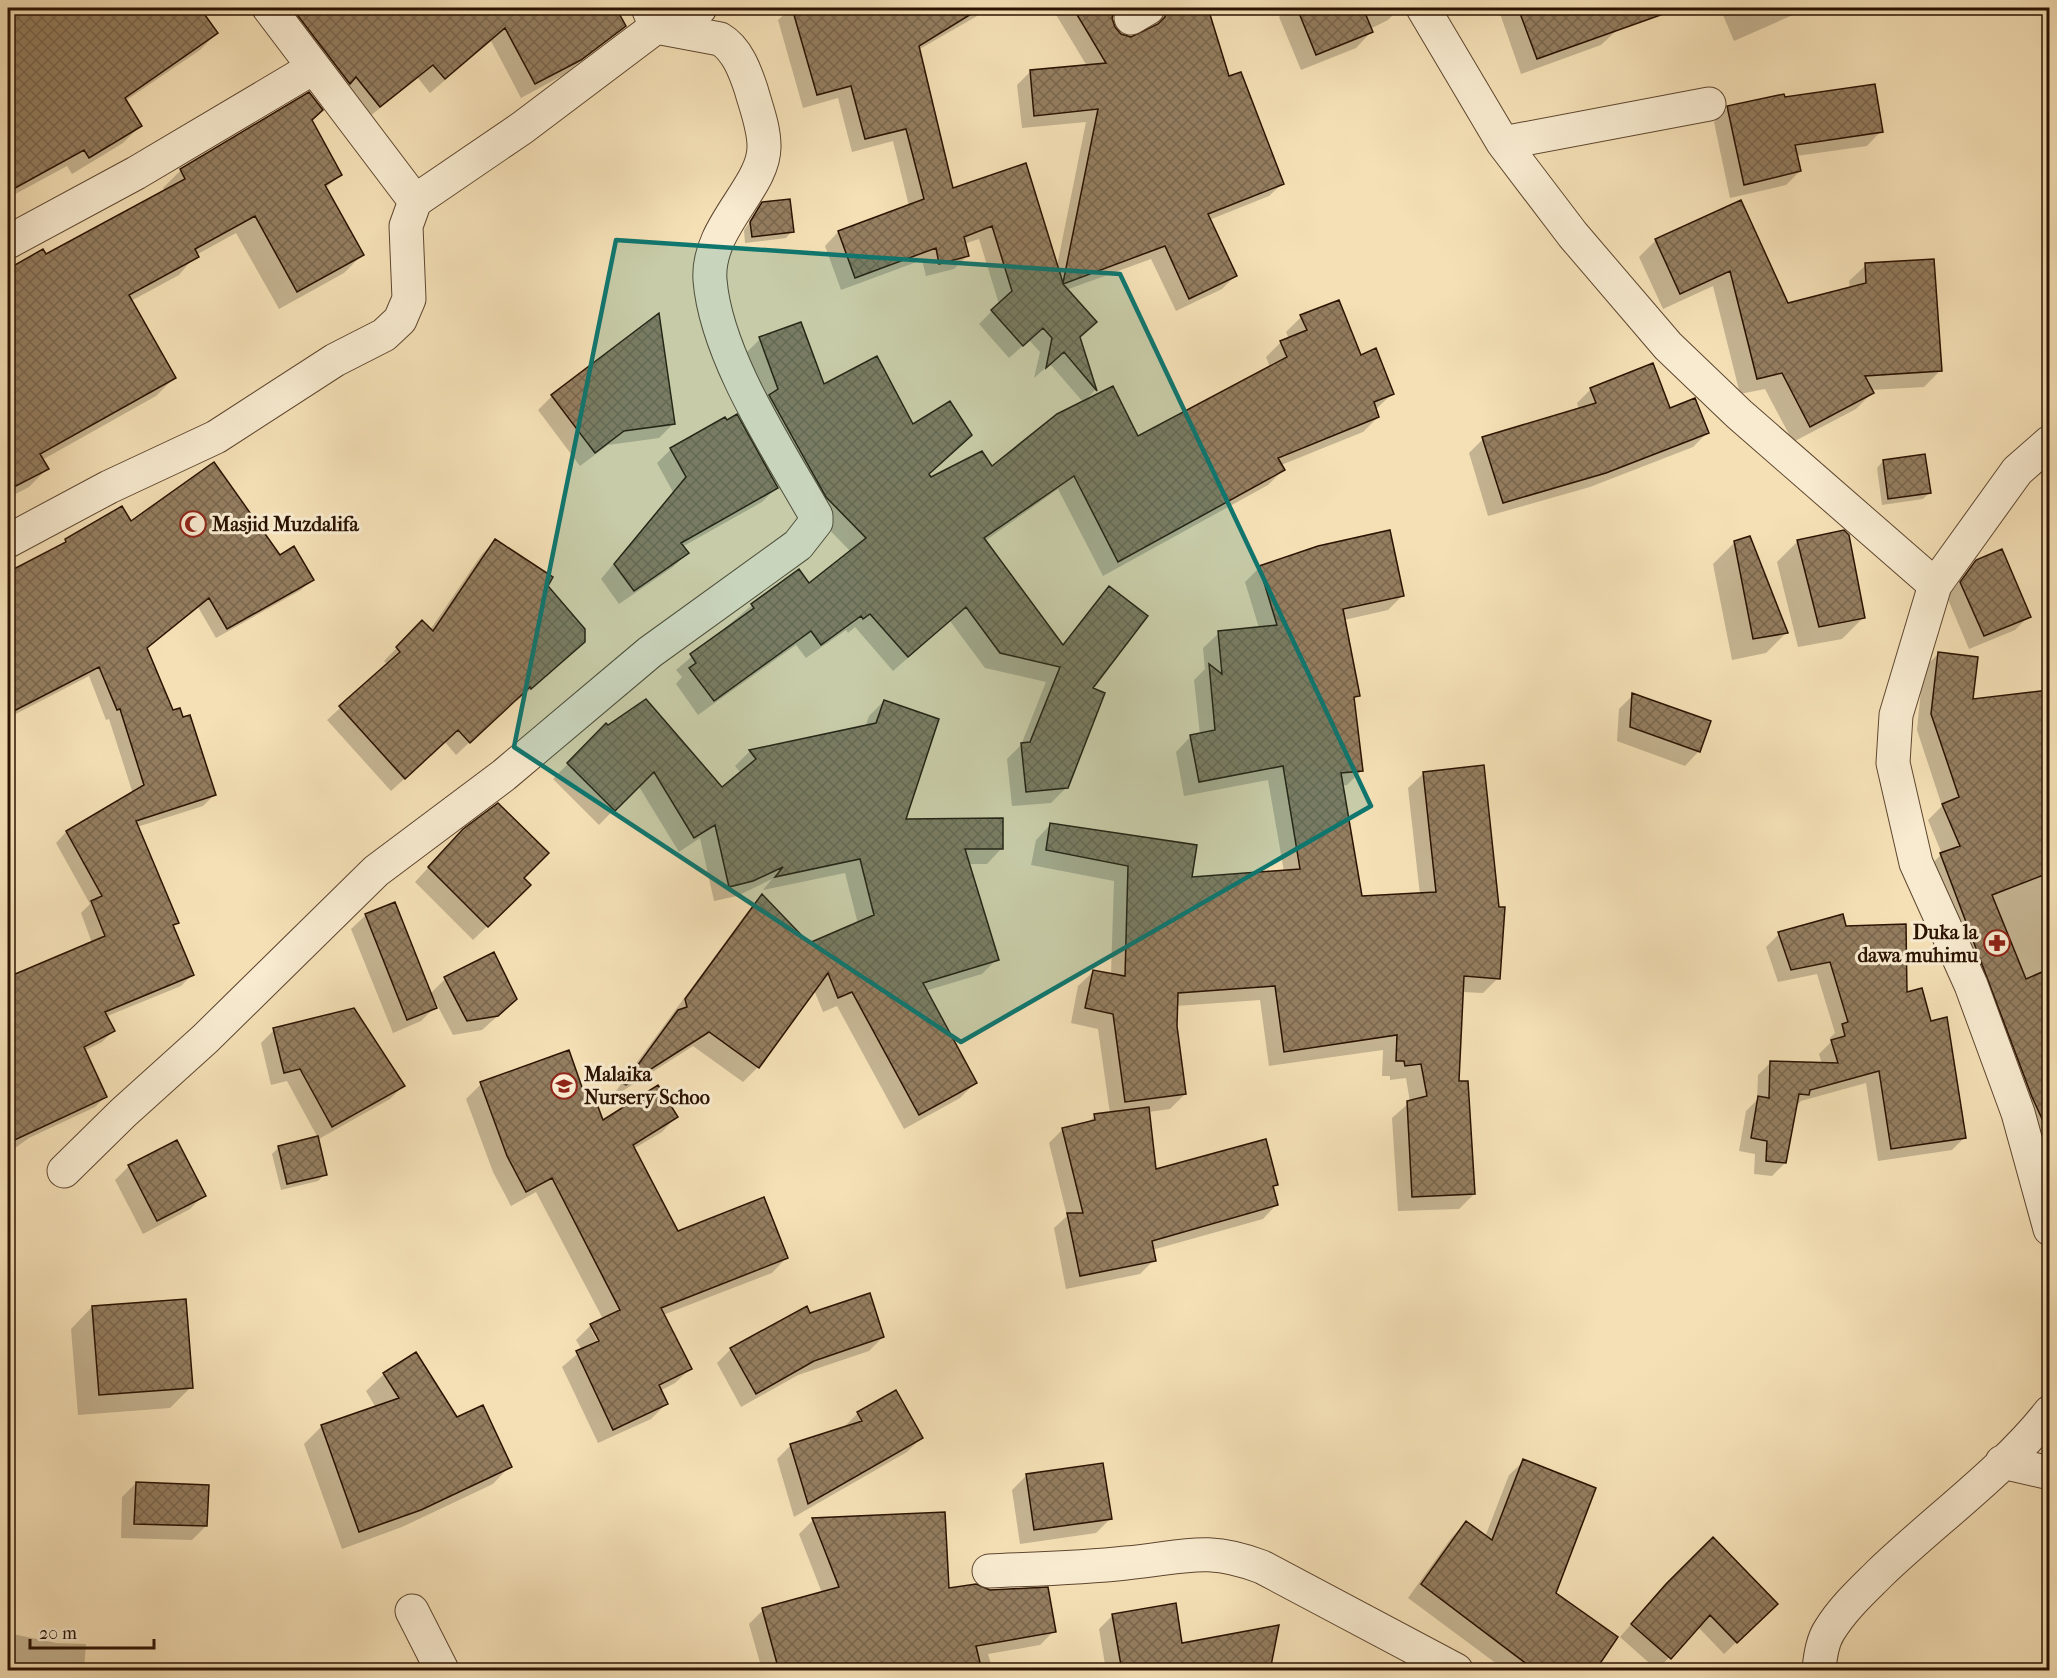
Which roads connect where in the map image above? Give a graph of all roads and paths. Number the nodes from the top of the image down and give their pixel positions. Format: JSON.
{"nodes":[{"id":1,"x":269,"y":8,"type":"edge"},
{"id":2,"x":700,"y":8,"type":"edge"},
{"id":3,"x":1423,"y":8,"type":"edge"},
{"id":4,"x":652,"y":17,"type":"edge"},
{"id":5,"x":313,"y":68,"type":"junction"},
{"id":6,"x":1709,"y":104,"type":"dead end"},
{"id":7,"x":1503,"y":143,"type":"junction"},
{"id":8,"x":415,"y":201,"type":"junction"},
{"id":9,"x":8,"y":242,"type":"edge"},
{"id":10,"x":2049,"y":442,"type":"edge"},
{"id":11,"x":8,"y":541,"type":"edge"},
{"id":12,"x":1935,"y":585,"type":"junction"},
{"id":13,"x":64,"y":1171,"type":"dead end"},
{"id":14,"x":2049,"y":1229,"type":"edge"},
{"id":15,"x":2049,"y":1412,"type":"edge"},
{"id":16,"x":2002,"y":1462,"type":"junction"},
{"id":17,"x":2049,"y":1473,"type":"edge"},
{"id":18,"x":988,"y":1571,"type":"dead end"},
{"id":19,"x":412,"y":1611,"type":"dead end"},
{"id":20,"x":1814,"y":1666,"type":"edge"},
{"id":21,"x":442,"y":1671,"type":"edge"},
{"id":22,"x":1456,"y":1671,"type":"edge"}],
"edges":[{"from":1,"to":5,"type":"street"},
{"from":2,"to":4,"type":"street"},
{"from":3,"to":7,"type":"street"},
{"from":4,"to":8,"type":"street"},
{"from":4,"to":13,"type":"street"},
{"from":5,"to":8,"type":"street"},
{"from":5,"to":9,"type":"street"},
{"from":6,"to":7,"type":"street"},
{"from":7,"to":12,"type":"street"},
{"from":8,"to":11,"type":"street"},
{"from":10,"to":12,"type":"street"},
{"from":12,"to":14,"type":"street"},
{"from":15,"to":16,"type":"street"},
{"from":16,"to":17,"type":"street"},
{"from":16,"to":20,"type":"street"},
{"from":18,"to":22,"type":"street"},
{"from":19,"to":21,"type":"street"}]}
